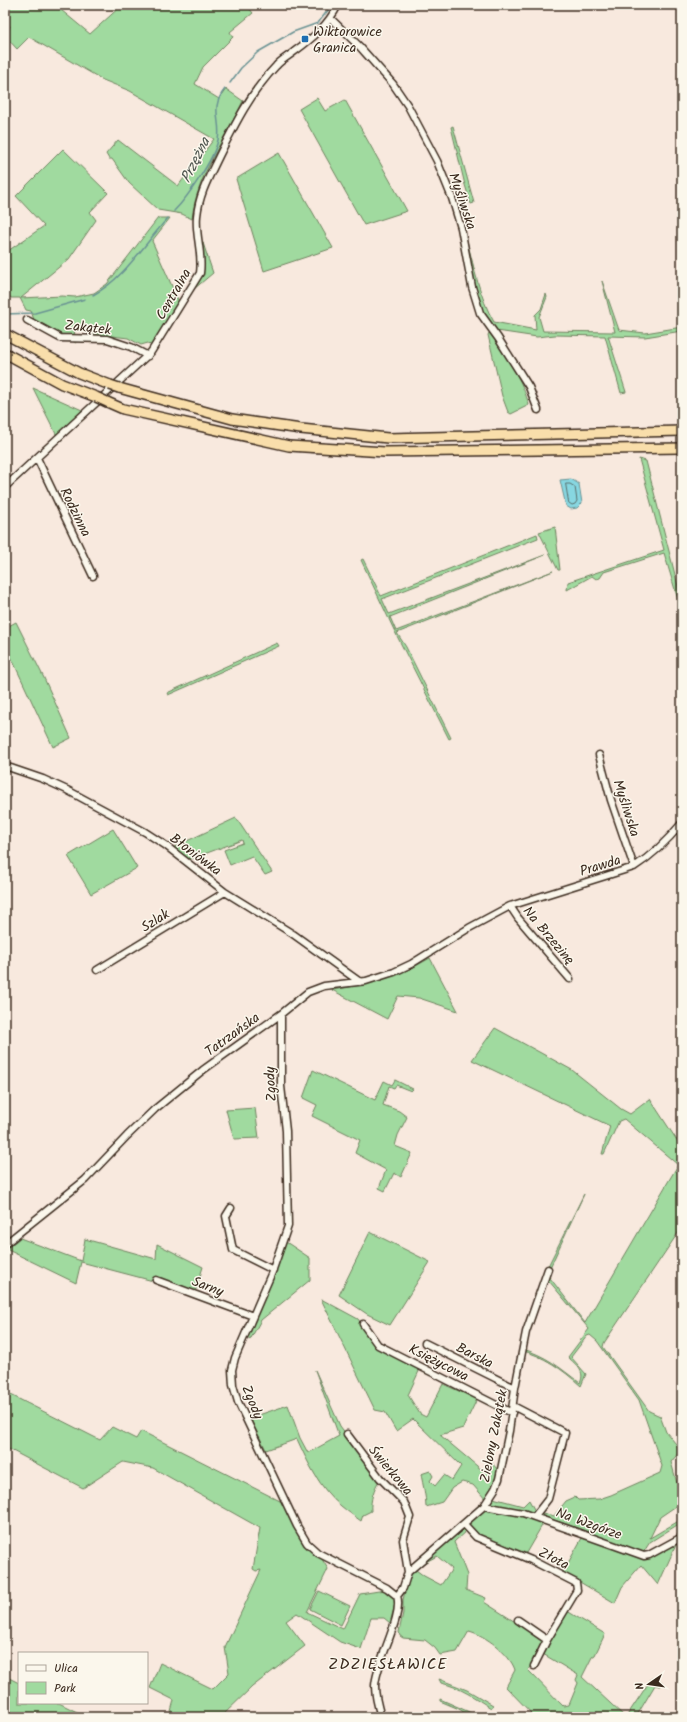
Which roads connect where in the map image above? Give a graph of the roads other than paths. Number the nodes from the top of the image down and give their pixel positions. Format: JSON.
{"nodes":[{"id":1,"x":338,"y":5,"type":"edge"},
{"id":2,"x":331,"y":19,"type":"junction"},
{"id":3,"x":28,"y":320,"type":"dead end"},
{"id":4,"x":5,"y":334,"type":"edge"},
{"id":5,"x":5,"y":353,"type":"edge"},
{"id":6,"x":148,"y":356,"type":"junction"},
{"id":7,"x":538,"y":410,"type":"dead end"},
{"id":8,"x":682,"y":431,"type":"edge"},
{"id":9,"x":682,"y":448,"type":"edge"},
{"id":10,"x":37,"y":458,"type":"junction"},
{"id":11,"x":5,"y":487,"type":"edge"},
{"id":12,"x":93,"y":576,"type":"dead end"},
{"id":13,"x":599,"y":755,"type":"dead end"},
{"id":14,"x":5,"y":766,"type":"edge"},
{"id":15,"x":682,"y":823,"type":"edge"},
{"id":16,"x":634,"y":867,"type":"junction"},
{"id":17,"x":225,"y":892,"type":"junction"},
{"id":18,"x":510,"y":906,"type":"junction"},
{"id":19,"x":97,"y":970,"type":"dead end"},
{"id":20,"x":570,"y":979,"type":"dead end"},
{"id":21,"x":360,"y":982,"type":"junction"},
{"id":22,"x":281,"y":1014,"type":"junction"},
{"id":23,"x":231,"y":1208,"type":"dead end"},
{"id":24,"x":5,"y":1244,"type":"edge"},
{"id":25,"x":548,"y":1269,"type":"dead end"},
{"id":26,"x":273,"y":1270,"type":"junction"},
{"id":27,"x":156,"y":1280,"type":"dead end"},
{"id":28,"x":252,"y":1316,"type":"junction"},
{"id":29,"x":362,"y":1324,"type":"dead end"},
{"id":30,"x":425,"y":1343,"type":"dead end"},
{"id":31,"x":515,"y":1388,"type":"junction"},
{"id":32,"x":513,"y":1406,"type":"junction"},
{"id":33,"x":512,"y":1413,"type":"junction"},
{"id":34,"x":347,"y":1434,"type":"dead end"},
{"id":35,"x":484,"y":1506,"type":"junction"},
{"id":36,"x":534,"y":1516,"type":"junction"},
{"id":37,"x":464,"y":1524,"type":"junction"},
{"id":38,"x":682,"y":1537,"type":"edge"},
{"id":39,"x":408,"y":1572,"type":"junction"},
{"id":40,"x":397,"y":1596,"type":"junction"},
{"id":41,"x":518,"y":1620,"type":"dead end"},
{"id":42,"x":547,"y":1640,"type":"junction"},
{"id":43,"x":534,"y":1666,"type":"dead end"},
{"id":44,"x":381,"y":1717,"type":"edge"}],
"edges":[{"from":1,"to":2,"type":"street","name":"Centralna"},
{"from":2,"to":6,"type":"street","name":"Centralna"},
{"from":2,"to":7,"type":"street","name":"Myśliwska"},
{"from":3,"to":6,"type":"street","name":"Zakątek"},
{"from":4,"to":8,"type":"highway","bridge":true},
{"from":5,"to":9,"type":"highway","bridge":true},
{"from":6,"to":10,"type":"street","name":"Centralna"},
{"from":10,"to":11,"type":"street","name":"Centralna"},
{"from":10,"to":12,"type":"street","name":"Rodzinna"},
{"from":13,"to":16,"type":"street","name":"Myśliwska"},
{"from":14,"to":17,"type":"street","name":"Błoniówka"},
{"from":15,"to":16,"type":"street","name":"Prawda"},
{"from":16,"to":18,"type":"street","name":"Prawda"},
{"from":17,"to":19,"type":"street","name":"Szlak"},
{"from":17,"to":21,"type":"street","name":"Błoniówka"},
{"from":18,"to":20,"type":"street","name":"Na Brzezinę"},
{"from":18,"to":21,"type":"street","name":"Tatrzańska"},
{"from":21,"to":22,"type":"street","name":"Tatrzańska"},
{"from":22,"to":24,"type":"street","name":"Tatrzańska"},
{"from":22,"to":26,"type":"street","name":"Zgody"},
{"from":23,"to":26,"type":"street"},
{"from":25,"to":31,"type":"street","name":"Zielony Zakątek"},
{"from":26,"to":28,"type":"street","name":"Zgody"},
{"from":27,"to":28,"type":"street","name":"Sarny"},
{"from":28,"to":40,"type":"street","name":"Zgody"},
{"from":29,"to":33,"type":"street","name":"Księżycowa"},
{"from":30,"to":31,"type":"street","name":"Barska"},
{"from":31,"to":32,"type":"street","name":"Zielony Zakątek"},
{"from":32,"to":33,"type":"street","name":"Zielony Zakątek"},
{"from":32,"to":36,"type":"street"},
{"from":33,"to":35,"type":"street","name":"Zielony Zakątek"},
{"from":34,"to":39,"type":"street","name":"Świerkowa"},
{"from":35,"to":36,"type":"street","name":"Na Wzgórze"},
{"from":35,"to":37,"type":"street","name":"Zielony Zakątek"},
{"from":36,"to":38,"type":"street","name":"Na Wzgórze"},
{"from":37,"to":39,"type":"street","name":"Zielony Zakątek"},
{"from":37,"to":42,"type":"street","name":"Złota"},
{"from":39,"to":40,"type":"street"},
{"from":40,"to":44,"type":"street"},
{"from":41,"to":42,"type":"street"},
{"from":42,"to":43,"type":"street","name":"Złota"}]}
